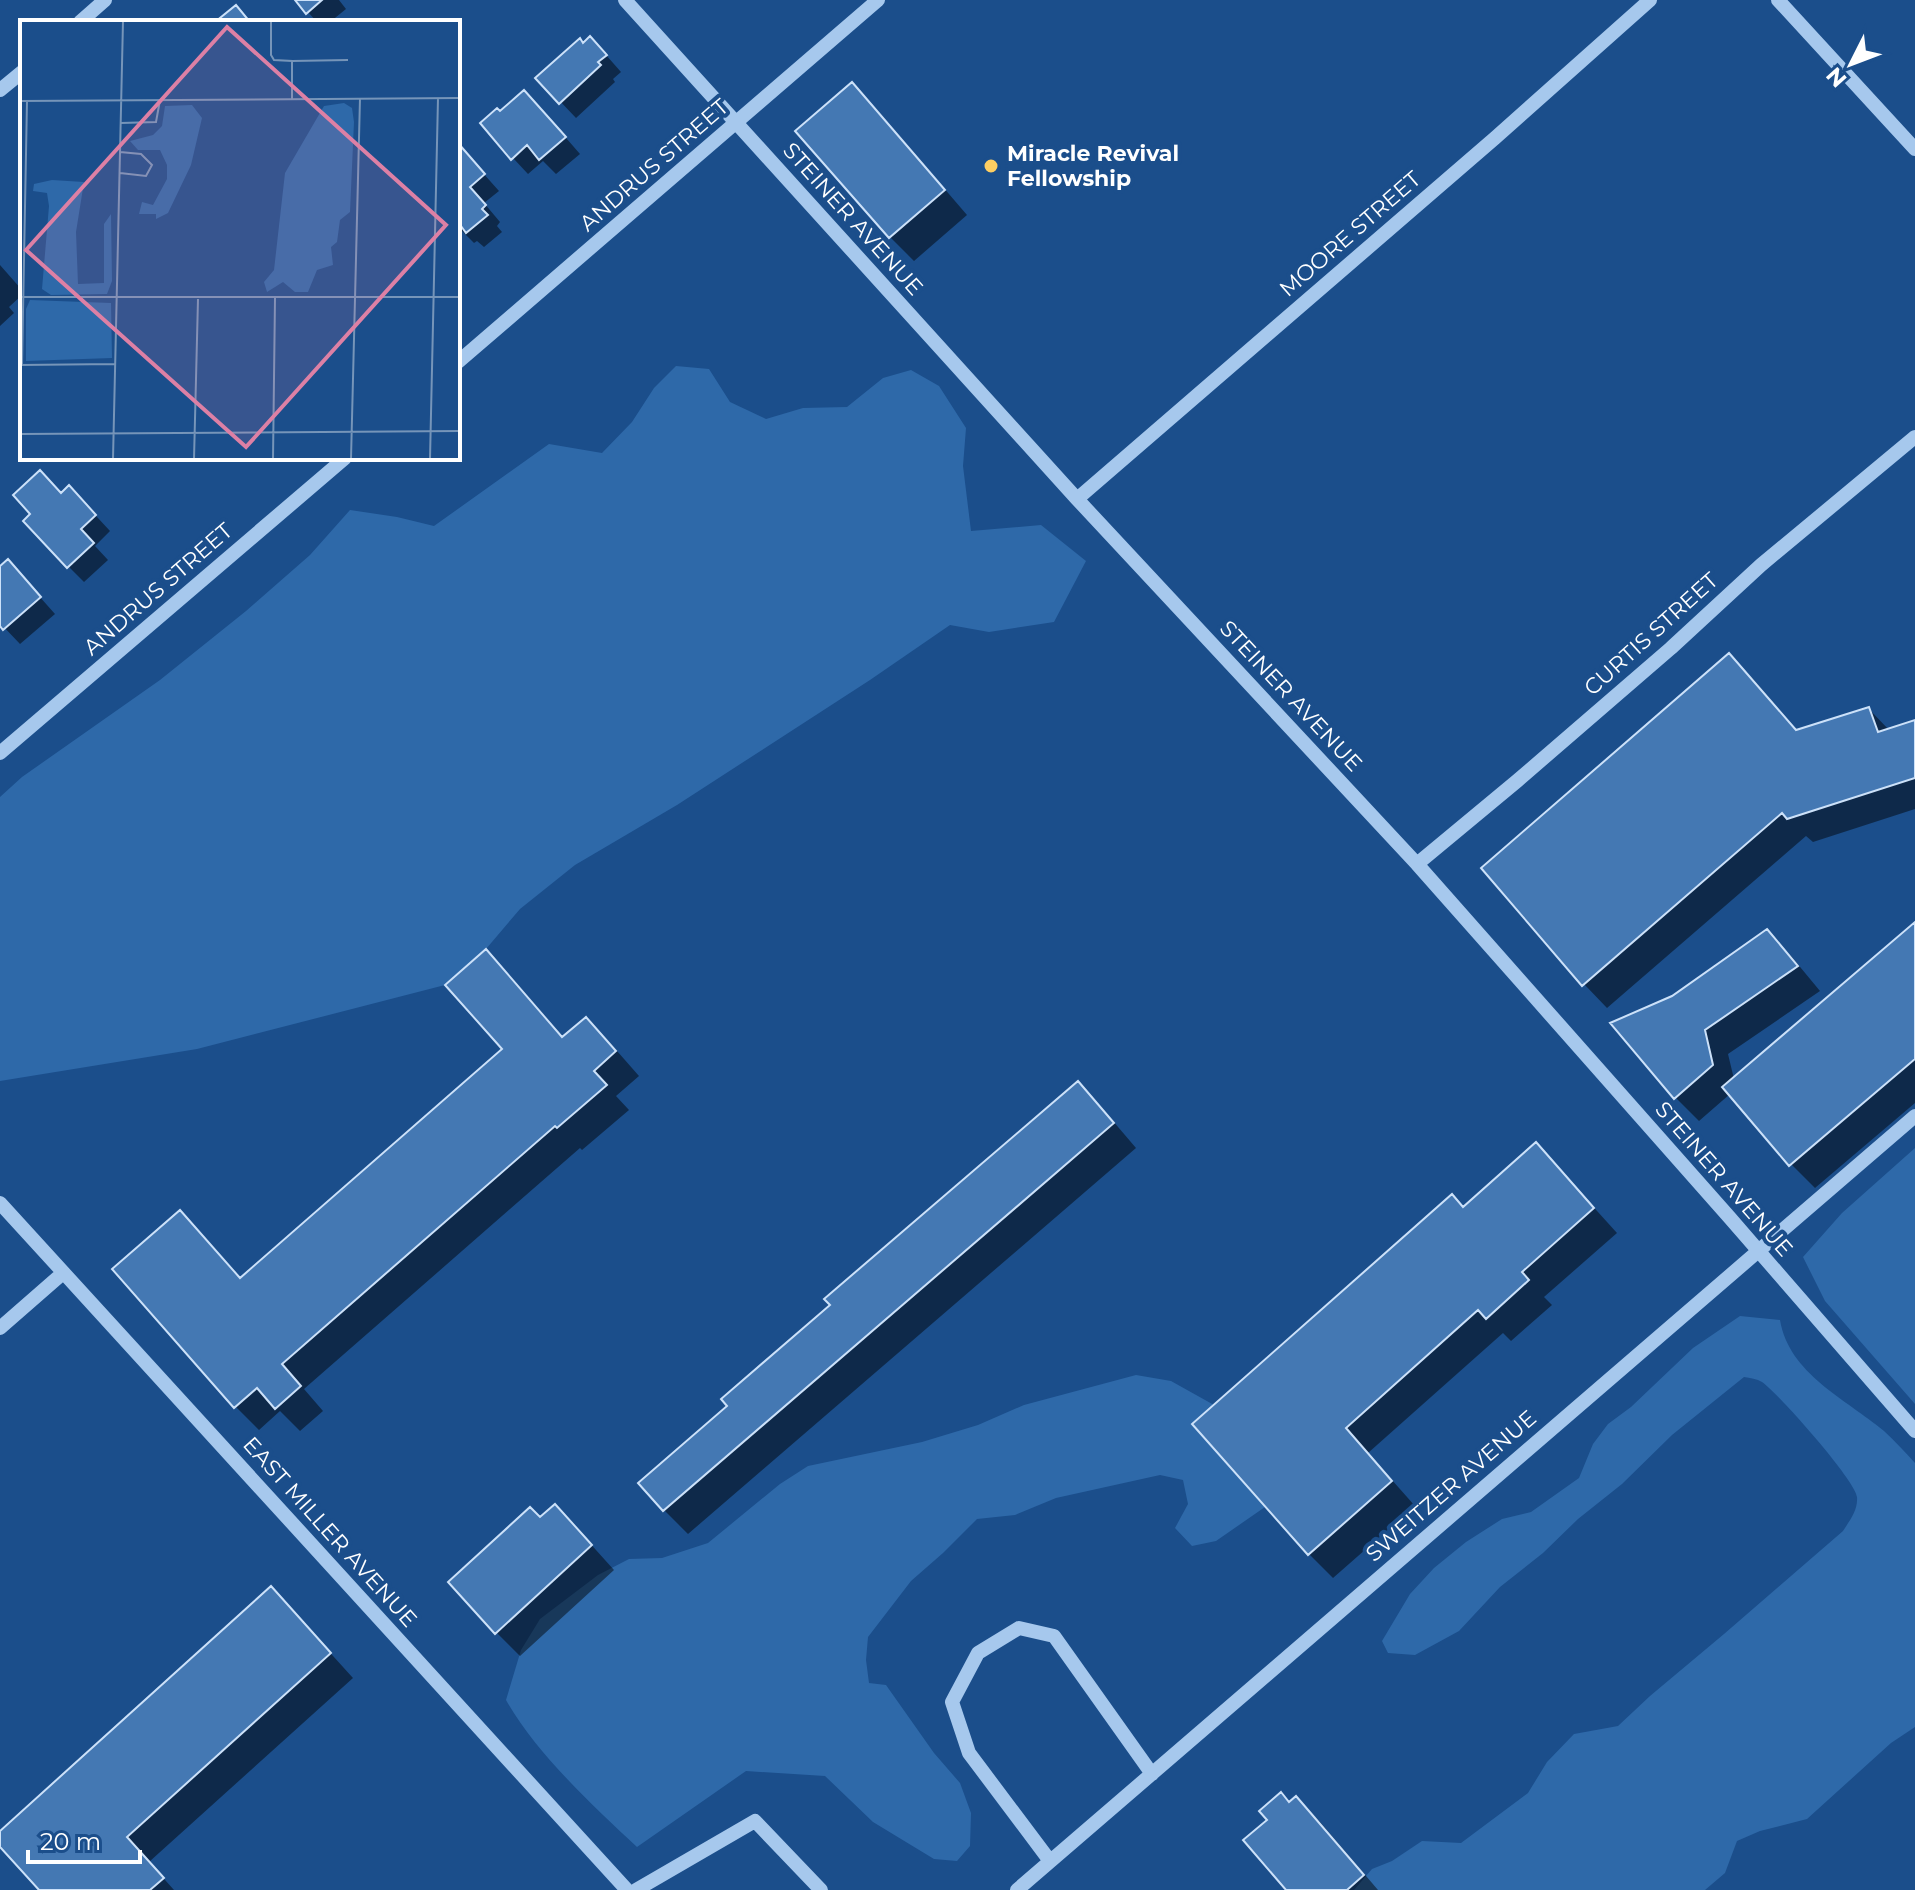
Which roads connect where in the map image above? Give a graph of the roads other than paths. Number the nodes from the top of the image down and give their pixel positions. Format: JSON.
{"nodes":[{"id":1,"x":105,"y":0,"type":"edge"},
{"id":2,"x":625,"y":0,"type":"edge"},
{"id":3,"x":878,"y":0,"type":"edge"},
{"id":4,"x":1650,"y":0,"type":"edge"},
{"id":5,"x":1778,"y":0,"type":"edge"},
{"id":6,"x":82,"y":20,"type":"edge"},
{"id":7,"x":20,"y":74,"type":"edge"},
{"id":8,"x":0,"y":90,"type":"edge"},
{"id":9,"x":736,"y":124,"type":"junction"},
{"id":10,"x":1915,"y":149,"type":"edge"},
{"id":11,"x":460,"y":360,"type":"edge"},
{"id":12,"x":1915,"y":437,"type":"edge"},
{"id":13,"x":343,"y":460,"type":"edge"},
{"id":14,"x":1077,"y":499,"type":"junction"},
{"id":15,"x":0,"y":753,"type":"edge"},
{"id":16,"x":1417,"y":864,"type":"junction"},
{"id":17,"x":1915,"y":1116,"type":"edge"},
{"id":18,"x":0,"y":1203,"type":"edge"},
{"id":19,"x":1758,"y":1250,"type":"junction"},
{"id":20,"x":63,"y":1273,"type":"junction"},
{"id":21,"x":0,"y":1328,"type":"edge"},
{"id":22,"x":1915,"y":1431,"type":"edge"},
{"id":23,"x":1152,"y":1774,"type":"junction"},
{"id":24,"x":1050,"y":1861,"type":"junction"},
{"id":25,"x":627,"y":1890,"type":"edge"},
{"id":26,"x":636,"y":1890,"type":"edge"},
{"id":27,"x":821,"y":1890,"type":"edge"},
{"id":28,"x":1017,"y":1890,"type":"edge"}],
"edges":[{"from":1,"to":6,"type":"street"},
{"from":2,"to":9,"type":"street","name":"STEINER AVENUE"},
{"from":3,"to":9,"type":"street","name":"ANDRUS STREET"},
{"from":4,"to":14,"type":"street","name":"MOORE STREET"},
{"from":5,"to":10,"type":"street"},
{"from":7,"to":8,"type":"street"},
{"from":9,"to":11,"type":"street","name":"ANDRUS STREET"},
{"from":9,"to":14,"type":"street","name":"STEINER AVENUE"},
{"from":12,"to":16,"type":"street","name":"CURTIS STREET"},
{"from":13,"to":15,"type":"street","name":"ANDRUS STREET"},
{"from":14,"to":16,"type":"street","name":"STEINER AVENUE"},
{"from":16,"to":19,"type":"street","name":"STEINER AVENUE"},
{"from":17,"to":19,"type":"street","name":"SWEITZER AVENUE"},
{"from":18,"to":20,"type":"street","name":"EAST MILLER AVENUE"},
{"from":19,"to":22,"type":"street","name":"STEINER AVENUE"},
{"from":19,"to":23,"type":"street","name":"SWEITZER AVENUE"},
{"from":20,"to":21,"type":"street"},
{"from":20,"to":25,"type":"street","name":"EAST MILLER AVENUE"},
{"from":23,"to":24,"type":"street","name":"SWEITZER AVENUE"},
{"from":23,"to":24,"type":"street"},
{"from":24,"to":28,"type":"street","name":"SWEITZER AVENUE"},
{"from":26,"to":27,"type":"street"}]}
